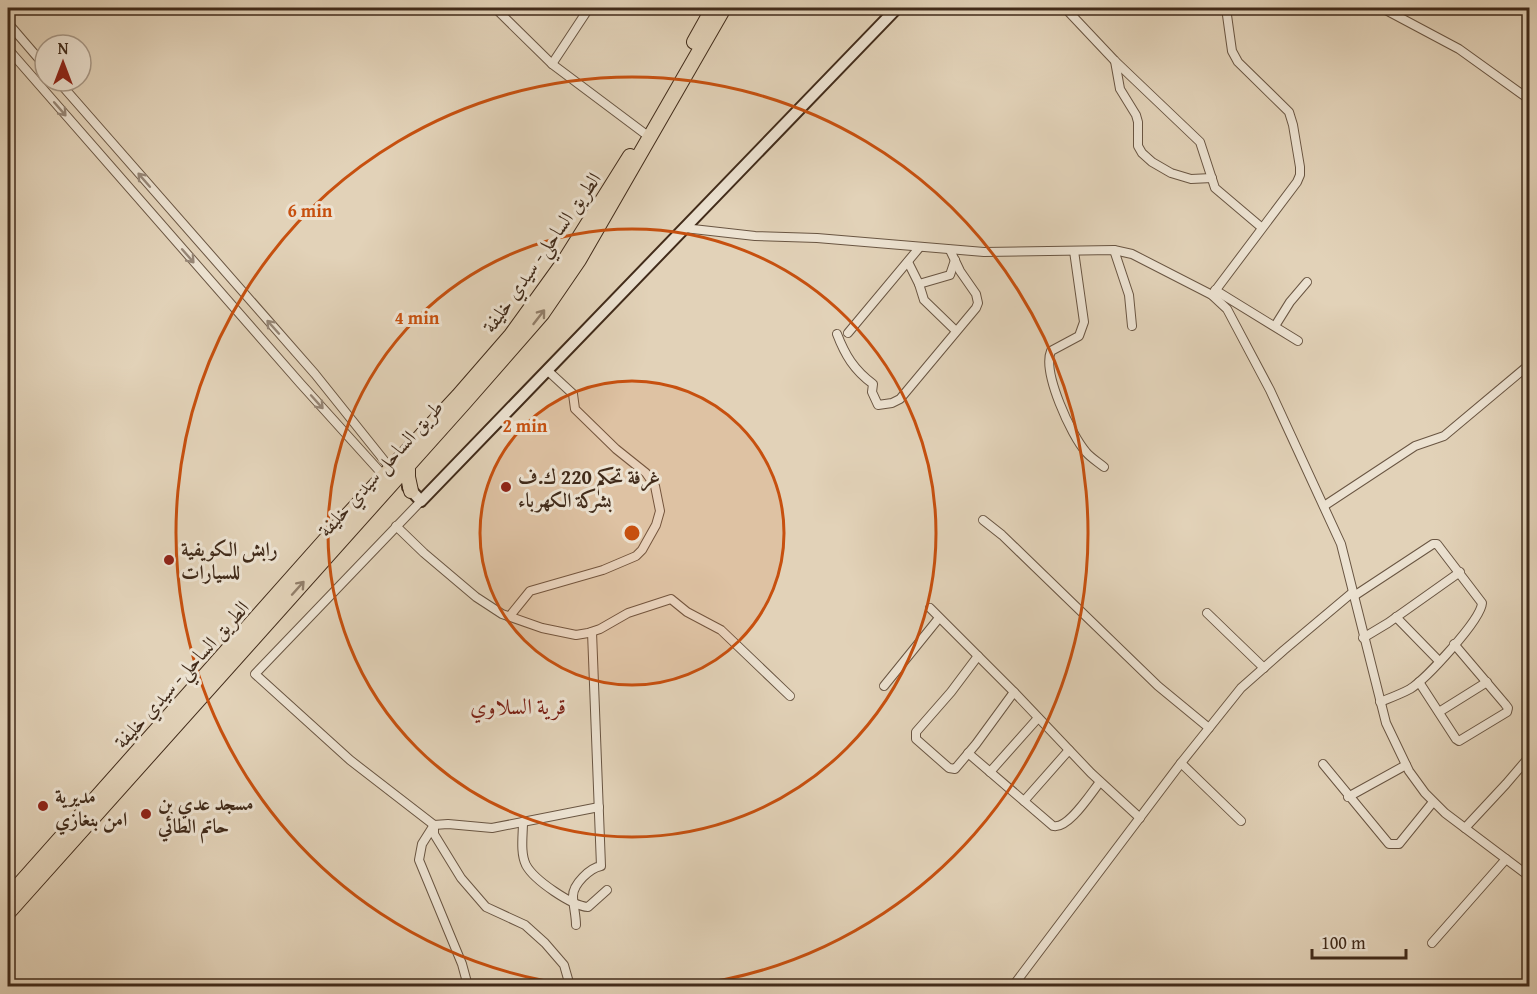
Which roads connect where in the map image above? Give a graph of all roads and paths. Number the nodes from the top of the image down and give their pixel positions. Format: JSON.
{"nodes":[{"id":1,"x":495,"y":8,"type":"edge"},
{"id":2,"x":589,"y":8,"type":"edge"},
{"id":3,"x":713,"y":8,"type":"edge"},
{"id":4,"x":724,"y":8,"type":"edge"},
{"id":5,"x":897,"y":8,"type":"edge"},
{"id":6,"x":1029,"y":8,"type":"edge"},
{"id":7,"x":1044,"y":8,"type":"edge"},
{"id":8,"x":1226,"y":8,"type":"edge"},
{"id":9,"x":1382,"y":8,"type":"edge"},
{"id":10,"x":1068,"y":9,"type":"edge"},
{"id":11,"x":8,"y":23,"type":"edge"},
{"id":12,"x":8,"y":49,"type":"edge"},
{"id":13,"x":33,"y":52,"type":"edge"},
{"id":14,"x":1115,"y":61,"type":"junction"},
{"id":15,"x":552,"y":64,"type":"junction"},
{"id":16,"x":69,"y":93,"type":"edge"},
{"id":17,"x":1530,"y":100,"type":"edge"},
{"id":18,"x":644,"y":133,"type":"junction"},
{"id":19,"x":1212,"y":178,"type":"junction"},
{"id":20,"x":1261,"y":227,"type":"junction"},
{"id":21,"x":684,"y":228,"type":"junction"},
{"id":22,"x":920,"y":248,"type":"junction"},
{"id":23,"x":951,"y":250,"type":"junction"},
{"id":24,"x":1114,"y":250,"type":"junction"},
{"id":25,"x":1074,"y":251,"type":"junction"},
{"id":26,"x":955,"y":260,"type":"junction"},
{"id":27,"x":908,"y":262,"type":"junction"},
{"id":28,"x":1307,"y":282,"type":"dead end"},
{"id":29,"x":919,"y":284,"type":"junction"},
{"id":30,"x":1214,"y":292,"type":"junction"},
{"id":31,"x":1132,"y":326,"type":"dead end"},
{"id":32,"x":1275,"y":326,"type":"junction"},
{"id":33,"x":956,"y":331,"type":"junction"},
{"id":34,"x":848,"y":333,"type":"dead end"},
{"id":35,"x":837,"y":334,"type":"dead end"},
{"id":36,"x":1298,"y":341,"type":"dead end"},
{"id":37,"x":1530,"y":364,"type":"edge"},
{"id":38,"x":547,"y":369,"type":"junction"},
{"id":39,"x":408,"y":466,"type":"junction"},
{"id":40,"x":1104,"y":467,"type":"dead end"},
{"id":41,"x":390,"y":479,"type":"junction"},
{"id":42,"x":414,"y":495,"type":"junction"},
{"id":43,"x":1324,"y":506,"type":"junction"},
{"id":44,"x":983,"y":520,"type":"dead end"},
{"id":45,"x":396,"y":526,"type":"junction"},
{"id":46,"x":1460,"y":572,"type":"junction"},
{"id":47,"x":1354,"y":594,"type":"junction"},
{"id":48,"x":930,"y":608,"type":"dead end"},
{"id":49,"x":1207,"y":613,"type":"dead end"},
{"id":50,"x":509,"y":617,"type":"junction"},
{"id":51,"x":1396,"y":617,"type":"junction"},
{"id":52,"x":939,"y":618,"type":"junction"},
{"id":53,"x":592,"y":632,"type":"junction"},
{"id":54,"x":1363,"y":638,"type":"junction"},
{"id":55,"x":1454,"y":644,"type":"junction"},
{"id":56,"x":978,"y":656,"type":"junction"},
{"id":57,"x":1439,"y":661,"type":"junction"},
{"id":58,"x":1264,"y":668,"type":"junction"},
{"id":59,"x":1419,"y":681,"type":"junction"},
{"id":60,"x":1487,"y":682,"type":"junction"},
{"id":61,"x":884,"y":686,"type":"dead end"},
{"id":62,"x":1014,"y":692,"type":"junction"},
{"id":63,"x":790,"y":696,"type":"dead end"},
{"id":64,"x":1380,"y":702,"type":"junction"},
{"id":65,"x":1439,"y":712,"type":"junction"},
{"id":66,"x":1038,"y":718,"type":"junction"},
{"id":67,"x":1209,"y":728,"type":"junction"},
{"id":68,"x":1069,"y":750,"type":"junction"},
{"id":69,"x":968,"y":753,"type":"junction"},
{"id":70,"x":1529,"y":757,"type":"edge"},
{"id":71,"x":1181,"y":763,"type":"junction"},
{"id":72,"x":1323,"y":764,"type":"dead end"},
{"id":73,"x":1406,"y":765,"type":"junction"},
{"id":74,"x":990,"y":772,"type":"junction"},
{"id":75,"x":1100,"y":782,"type":"junction"},
{"id":76,"x":1348,"y":797,"type":"junction"},
{"id":77,"x":1024,"y":801,"type":"junction"},
{"id":78,"x":1433,"y":802,"type":"junction"},
{"id":79,"x":599,"y":807,"type":"junction"},
{"id":80,"x":1140,"y":818,"type":"junction"},
{"id":81,"x":1241,"y":821,"type":"dead end"},
{"id":82,"x":523,"y":822,"type":"junction"},
{"id":83,"x":434,"y":825,"type":"junction"},
{"id":84,"x":1465,"y":828,"type":"junction"},
{"id":85,"x":1506,"y":859,"type":"junction"},
{"id":86,"x":1530,"y":877,"type":"edge"},
{"id":87,"x":608,"y":890,"type":"dead end"},
{"id":88,"x":8,"y":897,"type":"edge"},
{"id":89,"x":574,"y":902,"type":"junction"},
{"id":90,"x":8,"y":913,"type":"edge"},
{"id":91,"x":576,"y":925,"type":"dead end"},
{"id":92,"x":1432,"y":943,"type":"dead end"},
{"id":93,"x":468,"y":987,"type":"edge"},
{"id":94,"x":570,"y":987,"type":"edge"},
{"id":95,"x":1013,"y":987,"type":"edge"}],
"edges":[{"from":1,"to":15,"type":"street"},
{"from":2,"to":15,"type":"street"},
{"from":3,"to":18,"type":"highway","name":"الطريق الساحلي- سيدي خليفة"},
{"from":39,"to":4,"type":"highway","name":"طريق الساحل سيدي خليفة","one_way":true},
{"from":5,"to":21,"type":"street"},
{"from":6,"to":7,"type":"street"},
{"from":8,"to":20,"type":"street"},
{"from":9,"to":17,"type":"street"},
{"from":10,"to":14,"type":"street"},
{"from":11,"to":13,"type":"street"},
{"from":12,"to":41,"type":"street","one_way":true},
{"from":14,"to":19,"type":"street"},
{"from":14,"to":19,"type":"street"},
{"from":15,"to":18,"type":"street"},
{"from":41,"to":16,"type":"street","one_way":true},
{"from":18,"to":41,"type":"highway","name":"الطريق الساحلي- سيدي خليفة"},
{"from":19,"to":20,"type":"street"},
{"from":20,"to":30,"type":"street"},
{"from":21,"to":22,"type":"street"},
{"from":21,"to":38,"type":"street"},
{"from":22,"to":23,"type":"street"},
{"from":22,"to":27,"type":"street"},
{"from":23,"to":25,"type":"street"},
{"from":23,"to":26,"type":"street"},
{"from":24,"to":25,"type":"street"},
{"from":24,"to":30,"type":"street"},
{"from":24,"to":31,"type":"street"},
{"from":25,"to":40,"type":"street"},
{"from":26,"to":29,"type":"street"},
{"from":26,"to":33,"type":"street"},
{"from":27,"to":29,"type":"street"},
{"from":27,"to":34,"type":"street"},
{"from":28,"to":32,"type":"street"},
{"from":29,"to":33,"type":"street"},
{"from":30,"to":32,"type":"street"},
{"from":30,"to":43,"type":"street"},
{"from":32,"to":36,"type":"street"},
{"from":33,"to":35,"type":"street"},
{"from":37,"to":43,"type":"street"},
{"from":38,"to":42,"type":"street"},
{"from":38,"to":50,"type":"street"},
{"from":39,"to":41,"type":"highway","name":"طريق الساحل سيدي خليفة"},
{"from":39,"to":42,"type":"highway"},
{"from":41,"to":42,"type":"highway"},
{"from":41,"to":42,"type":"street"},
{"from":41,"to":88,"type":"highway","name":"الطريق الساحلي- سيدي خليفة"},
{"from":90,"to":41,"type":"highway","name":"طريق الساحل سيدي خليفة","one_way":true},
{"from":42,"to":45,"type":"street"},
{"from":43,"to":47,"type":"street"},
{"from":44,"to":67,"type":"street"},
{"from":45,"to":50,"type":"street"},
{"from":45,"to":83,"type":"street"},
{"from":46,"to":47,"type":"street"},
{"from":46,"to":51,"type":"street"},
{"from":46,"to":55,"type":"street"},
{"from":47,"to":54,"type":"street"},
{"from":47,"to":58,"type":"street"},
{"from":48,"to":52,"type":"street"},
{"from":49,"to":58,"type":"street"},
{"from":50,"to":53,"type":"street"},
{"from":51,"to":54,"type":"street"},
{"from":51,"to":57,"type":"street"},
{"from":52,"to":56,"type":"street"},
{"from":52,"to":61,"type":"street"},
{"from":53,"to":63,"type":"street"},
{"from":53,"to":79,"type":"street"},
{"from":54,"to":64,"type":"street"},
{"from":55,"to":57,"type":"street"},
{"from":55,"to":60,"type":"street"},
{"from":56,"to":62,"type":"street"},
{"from":56,"to":69,"type":"street"},
{"from":57,"to":59,"type":"street"},
{"from":58,"to":67,"type":"street"},
{"from":59,"to":64,"type":"street"},
{"from":59,"to":65,"type":"street"},
{"from":60,"to":65,"type":"street"},
{"from":60,"to":65,"type":"street"},
{"from":62,"to":66,"type":"street"},
{"from":62,"to":69,"type":"street"},
{"from":64,"to":73,"type":"street"},
{"from":66,"to":68,"type":"street"},
{"from":66,"to":74,"type":"street"},
{"from":67,"to":71,"type":"street"},
{"from":68,"to":75,"type":"street"},
{"from":68,"to":77,"type":"street"},
{"from":69,"to":74,"type":"street"},
{"from":70,"to":84,"type":"street"},
{"from":71,"to":80,"type":"street"},
{"from":71,"to":81,"type":"street"},
{"from":72,"to":76,"type":"street"},
{"from":73,"to":76,"type":"street"},
{"from":73,"to":78,"type":"street"},
{"from":74,"to":77,"type":"street"},
{"from":75,"to":77,"type":"street"},
{"from":75,"to":80,"type":"street"},
{"from":76,"to":78,"type":"street"},
{"from":78,"to":84,"type":"street"},
{"from":79,"to":82,"type":"street"},
{"from":79,"to":89,"type":"street"},
{"from":80,"to":95,"type":"street"},
{"from":82,"to":83,"type":"street"},
{"from":82,"to":89,"type":"street"},
{"from":83,"to":93,"type":"street"},
{"from":83,"to":94,"type":"street"},
{"from":84,"to":85,"type":"street"},
{"from":85,"to":86,"type":"street"},
{"from":85,"to":92,"type":"street"},
{"from":87,"to":89,"type":"street"},
{"from":89,"to":91,"type":"street"}]}
